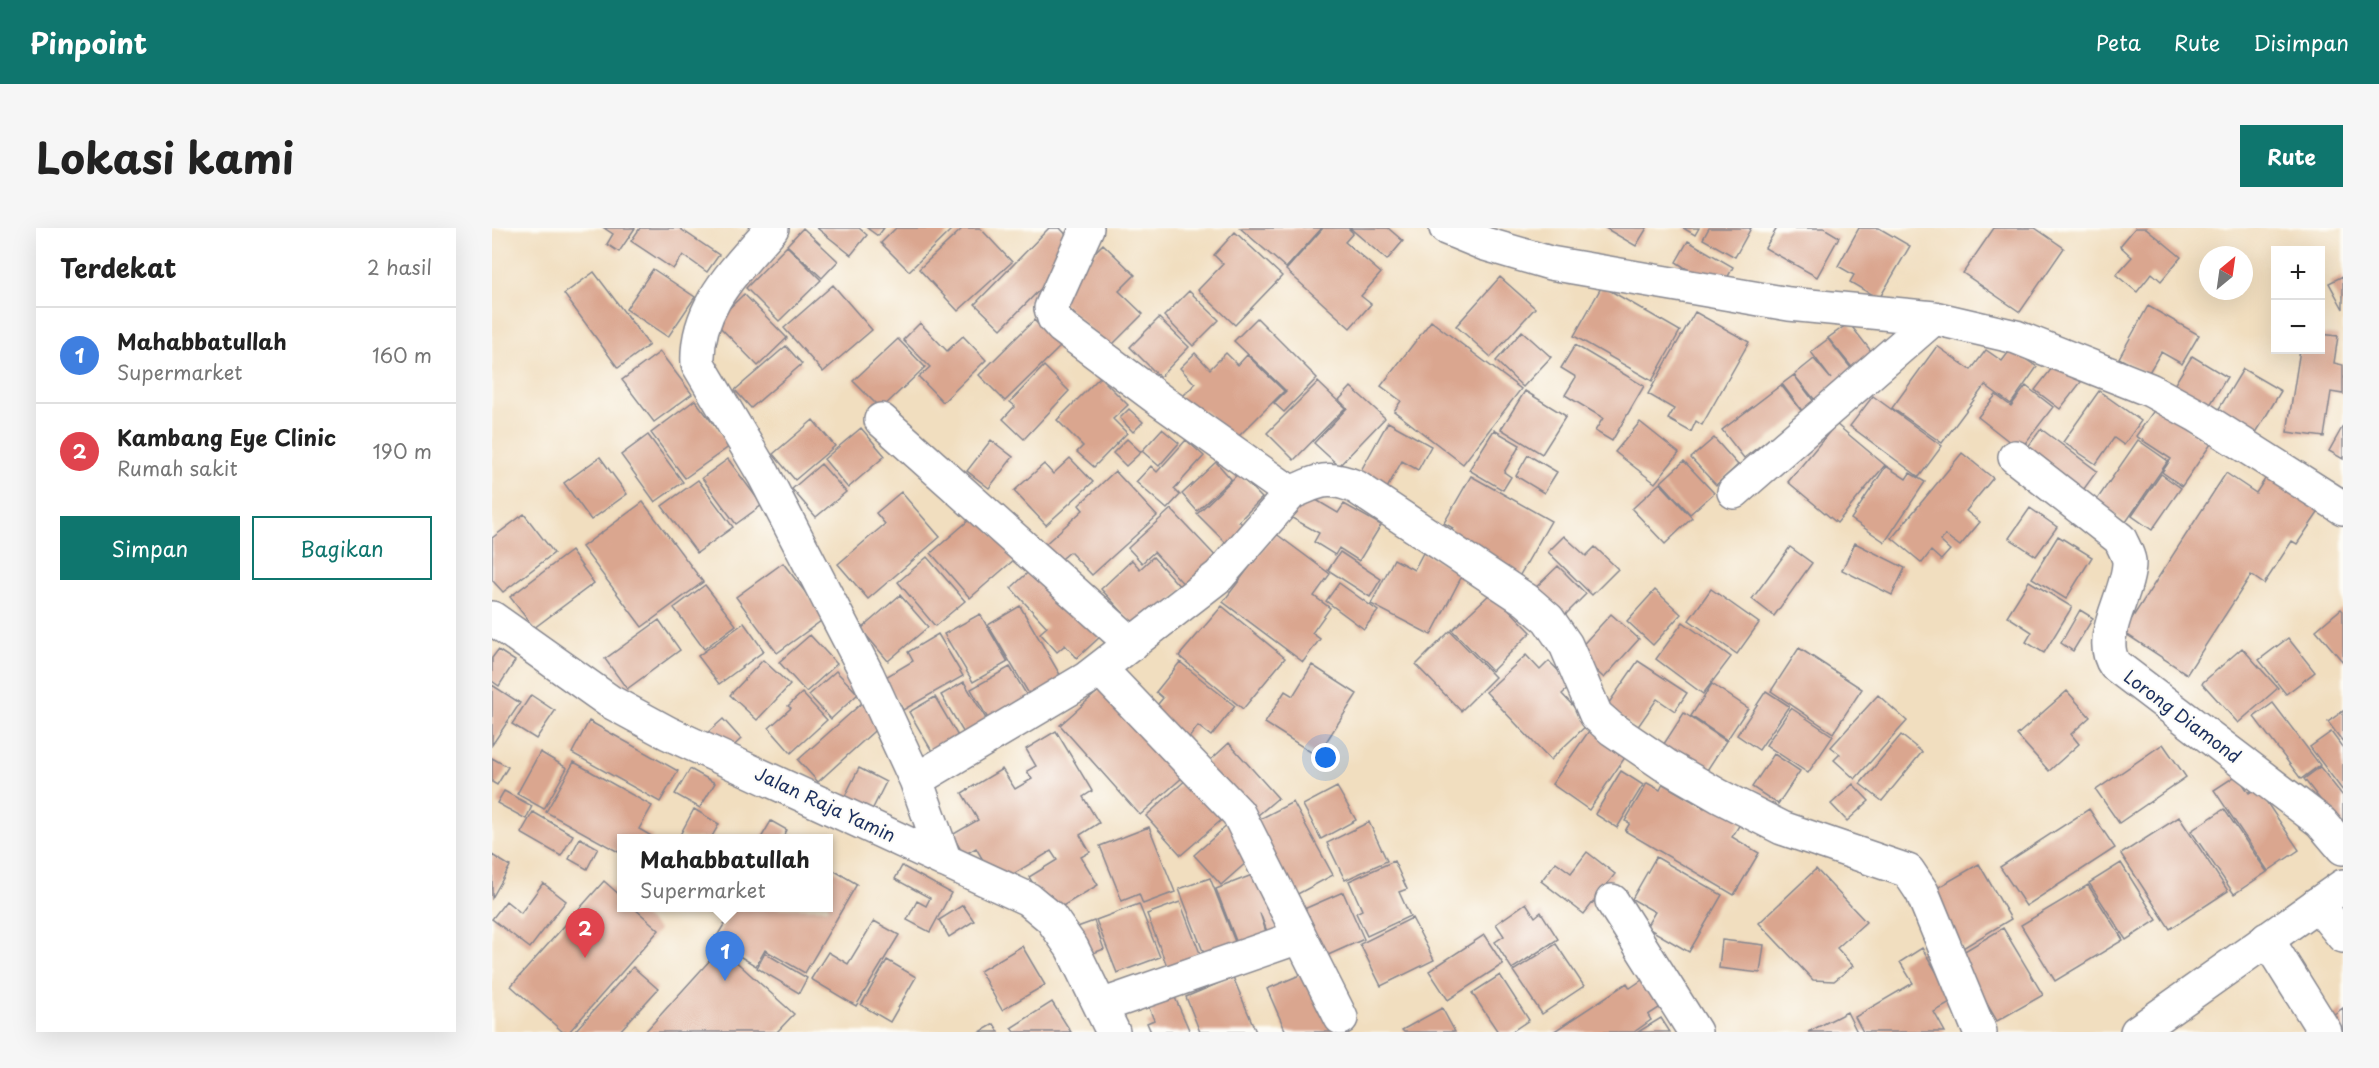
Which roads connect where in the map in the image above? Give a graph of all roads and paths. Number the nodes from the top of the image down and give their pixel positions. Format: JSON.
{"nodes":[{"id":1,"x":772,"y":228,"type":"edge"},
{"id":2,"x":1446,"y":228,"type":"edge"},
{"id":3,"x":1085,"y":229,"type":"edge"},
{"id":4,"x":1934,"y":318,"type":"junction"},
{"id":5,"x":881,"y":420,"type":"dead end"},
{"id":6,"x":2015,"y":457,"type":"dead end"},
{"id":7,"x":1734,"y":492,"type":"dead end"},
{"id":8,"x":1291,"y":493,"type":"junction"},
{"id":9,"x":2343,"y":508,"type":"edge"},
{"id":10,"x":492,"y":618,"type":"edge"},
{"id":11,"x":1132,"y":644,"type":"junction"},
{"id":12,"x":1100,"y":669,"type":"junction"},
{"id":13,"x":916,"y":780,"type":"junction"},
{"id":14,"x":2343,"y":848,"type":"edge"},
{"id":15,"x":945,"y":861,"type":"junction"},
{"id":16,"x":2330,"y":895,"type":"edge"},
{"id":17,"x":1612,"y":901,"type":"dead end"},
{"id":18,"x":2343,"y":936,"type":"edge"},
{"id":19,"x":1299,"y":937,"type":"junction"},
{"id":20,"x":2267,"y":939,"type":"junction"},
{"id":21,"x":1341,"y":1018,"type":"dead end"},
{"id":22,"x":1107,"y":1019,"type":"edge"},
{"id":23,"x":1695,"y":1032,"type":"edge"},
{"id":24,"x":1980,"y":1032,"type":"edge"},
{"id":25,"x":2137,"y":1032,"type":"edge"},
{"id":26,"x":2325,"y":1032,"type":"edge"}],
"edges":[{"from":1,"to":13,"type":"street"},
{"from":2,"to":4,"type":"street"},
{"from":3,"to":8,"type":"street"},
{"from":4,"to":7,"type":"street"},
{"from":4,"to":9,"type":"street"},
{"from":5,"to":11,"type":"street"},
{"from":6,"to":14,"type":"street","name":"Lorong Diamond"},
{"from":8,"to":11,"type":"street"},
{"from":8,"to":24,"type":"street"},
{"from":10,"to":15,"type":"street","name":"Jalan Raja Yamin"},
{"from":11,"to":12,"type":"street"},
{"from":12,"to":13,"type":"street"},
{"from":12,"to":19,"type":"street"},
{"from":13,"to":15,"type":"street"},
{"from":15,"to":22,"type":"street","name":"Jalan Raja Yamin"},
{"from":16,"to":18,"type":"street"},
{"from":16,"to":20,"type":"street"},
{"from":17,"to":23,"type":"street"},
{"from":19,"to":21,"type":"street"},
{"from":19,"to":22,"type":"street"},
{"from":20,"to":25,"type":"street"},
{"from":20,"to":26,"type":"street"}]}
